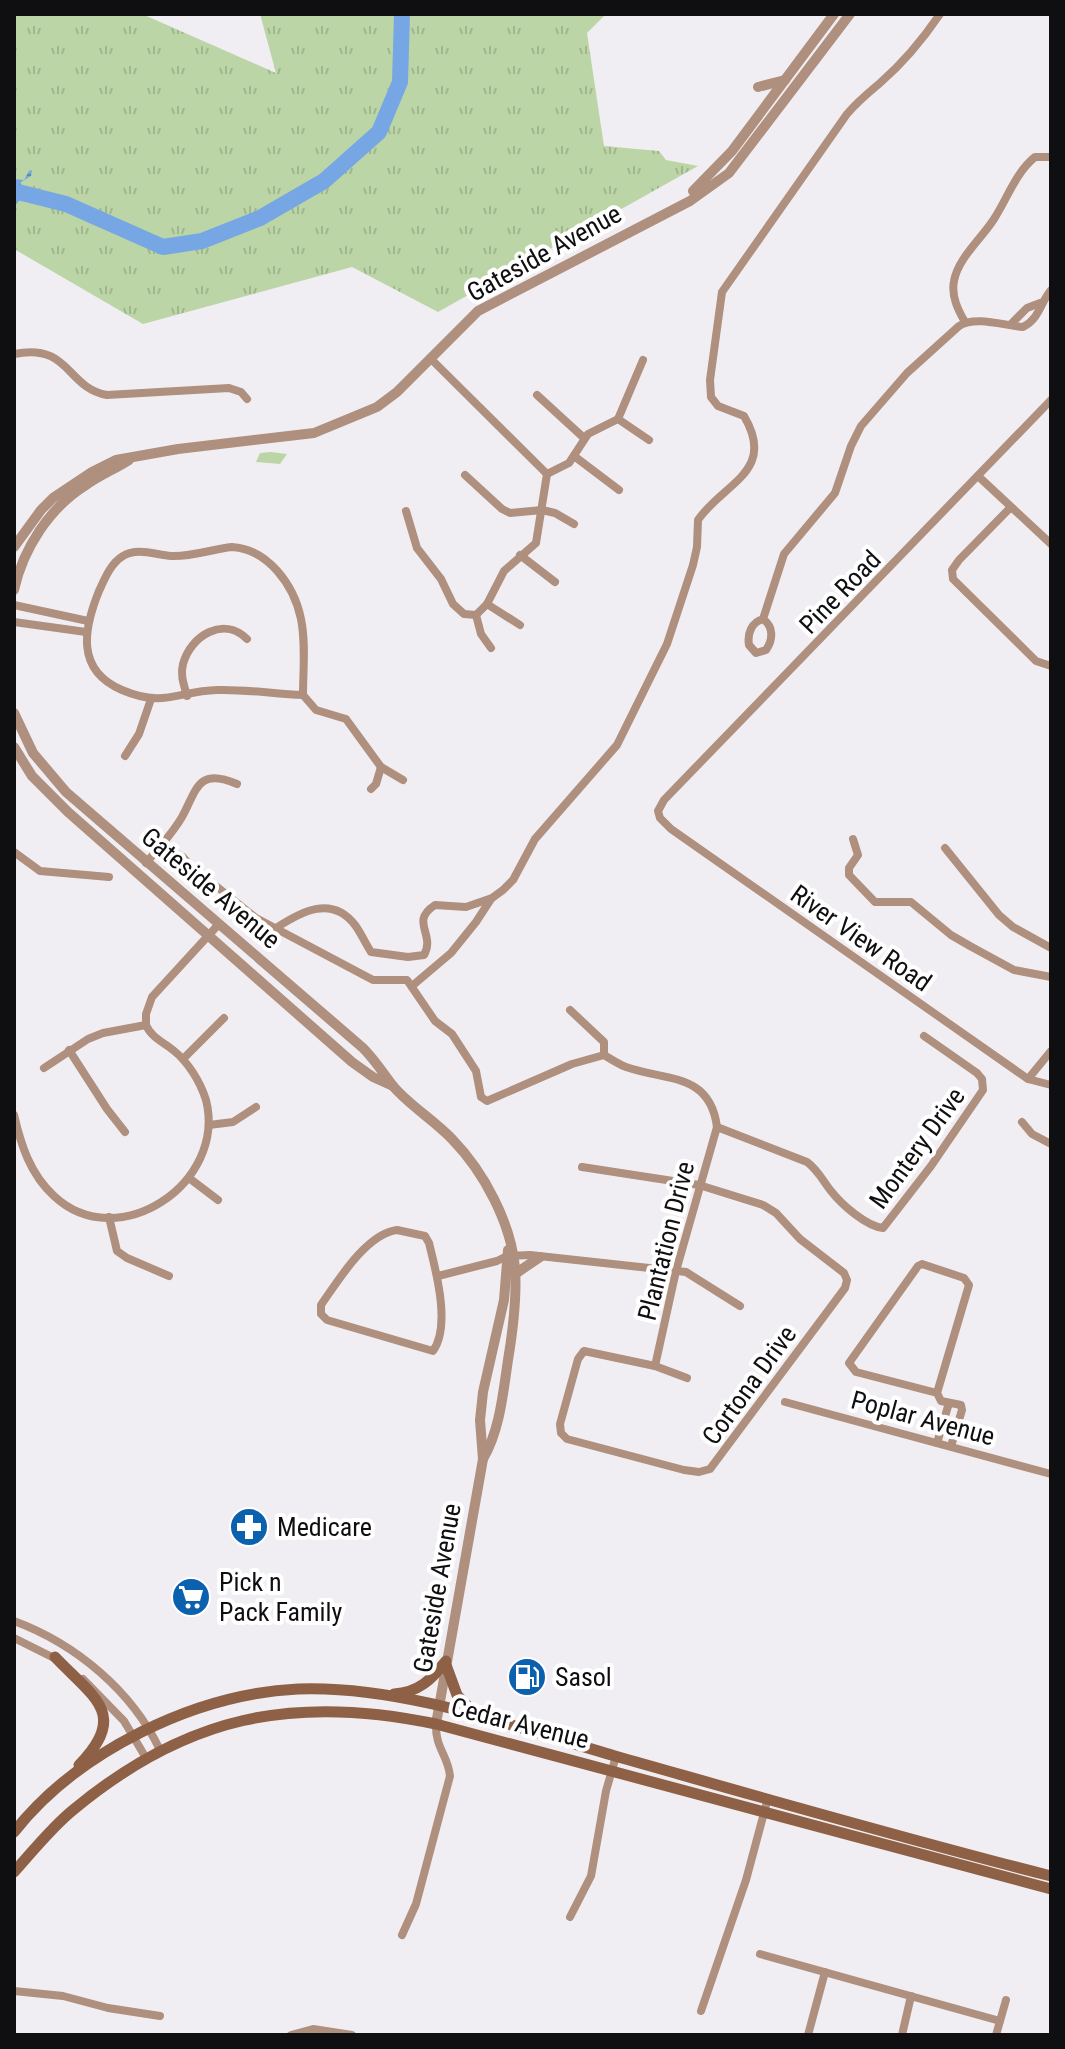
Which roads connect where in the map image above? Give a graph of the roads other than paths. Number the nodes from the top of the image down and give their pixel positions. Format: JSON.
{"nodes":[{"id":1,"x":834,"y":14,"type":"edge"},
{"id":2,"x":850,"y":14,"type":"edge"},
{"id":3,"x":940,"y":14,"type":"edge"},
{"id":4,"x":785,"y":80,"type":"junction"},
{"id":5,"x":758,"y":87,"type":"dead end"},
{"id":6,"x":1051,"y":157,"type":"edge"},
{"id":7,"x":677,"y":206,"type":"junction"},
{"id":8,"x":1051,"y":290,"type":"edge"},
{"id":9,"x":965,"y":322,"type":"junction"},
{"id":10,"x":14,"y":354,"type":"edge"},
{"id":11,"x":430,"y":358,"type":"junction"},
{"id":12,"x":643,"y":360,"type":"dead end"},
{"id":13,"x":537,"y":395,"type":"dead end"},
{"id":14,"x":247,"y":399,"type":"dead end"},
{"id":15,"x":1051,"y":400,"type":"edge"},
{"id":16,"x":618,"y":419,"type":"junction"},
{"id":17,"x":584,"y":438,"type":"junction"},
{"id":18,"x":649,"y":440,"type":"dead end"},
{"id":19,"x":574,"y":456,"type":"junction"},
{"id":20,"x":134,"y":457,"type":"junction"},
{"id":21,"x":547,"y":474,"type":"junction"},
{"id":22,"x":465,"y":475,"type":"dead end"},
{"id":23,"x":978,"y":476,"type":"junction"},
{"id":24,"x":619,"y":490,"type":"dead end"},
{"id":25,"x":1011,"y":507,"type":"junction"},
{"id":26,"x":542,"y":510,"type":"junction"},
{"id":27,"x":406,"y":511,"type":"dead end"},
{"id":28,"x":574,"y":524,"type":"dead end"},
{"id":29,"x":1051,"y":544,"type":"edge"},
{"id":30,"x":14,"y":547,"type":"edge"},
{"id":31,"x":520,"y":555,"type":"junction"},
{"id":32,"x":555,"y":582,"type":"dead end"},
{"id":33,"x":14,"y":590,"type":"edge"},
{"id":34,"x":487,"y":604,"type":"junction"},
{"id":35,"x":14,"y":605,"type":"edge"},
{"id":36,"x":33,"y":610,"type":"junction"},
{"id":37,"x":476,"y":615,"type":"junction"},
{"id":38,"x":763,"y":619,"type":"dead end"},
{"id":39,"x":88,"y":621,"type":"junction"},
{"id":40,"x":14,"y":622,"type":"edge"},
{"id":41,"x":31,"y":624,"type":"junction"},
{"id":42,"x":520,"y":625,"type":"dead end"},
{"id":43,"x":86,"y":632,"type":"junction"},
{"id":44,"x":247,"y":639,"type":"dead end"},
{"id":45,"x":491,"y":648,"type":"dead end"},
{"id":46,"x":1051,"y":666,"type":"edge"},
{"id":47,"x":303,"y":695,"type":"junction"},
{"id":48,"x":187,"y":696,"type":"junction"},
{"id":49,"x":151,"y":699,"type":"junction"},
{"id":50,"x":14,"y":713,"type":"edge"},
{"id":51,"x":14,"y":747,"type":"edge"},
{"id":52,"x":125,"y":756,"type":"dead end"},
{"id":53,"x":381,"y":767,"type":"junction"},
{"id":54,"x":403,"y":780,"type":"dead end"},
{"id":55,"x":237,"y":784,"type":"dead end"},
{"id":56,"x":371,"y":789,"type":"dead end"},
{"id":57,"x":658,"y":811,"type":"joint"},
{"id":58,"x":853,"y":839,"type":"dead end"},
{"id":59,"x":162,"y":846,"type":"junction"},
{"id":60,"x":945,"y":848,"type":"dead end"},
{"id":61,"x":14,"y":852,"type":"edge"},
{"id":62,"x":146,"y":863,"type":"junction"},
{"id":63,"x":109,"y":877,"type":"dead end"},
{"id":64,"x":492,"y":898,"type":"junction"},
{"id":65,"x":218,"y":925,"type":"junction"},
{"id":66,"x":276,"y":928,"type":"junction"},
{"id":67,"x":209,"y":936,"type":"junction"},
{"id":68,"x":1051,"y":948,"type":"edge"},
{"id":69,"x":1051,"y":977,"type":"edge"},
{"id":70,"x":412,"y":986,"type":"junction"},
{"id":71,"x":570,"y":1010,"type":"dead end"},
{"id":72,"x":224,"y":1018,"type":"dead end"},
{"id":73,"x":146,"y":1025,"type":"junction"},
{"id":74,"x":924,"y":1036,"type":"dead end"},
{"id":75,"x":69,"y":1050,"type":"junction"},
{"id":76,"x":1049,"y":1054,"type":"edge"},
{"id":77,"x":604,"y":1055,"type":"junction"},
{"id":78,"x":183,"y":1059,"type":"junction"},
{"id":79,"x":44,"y":1068,"type":"dead end"},
{"id":80,"x":1051,"y":1068,"type":"edge"},
{"id":81,"x":1028,"y":1079,"type":"junction"},
{"id":82,"x":1051,"y":1085,"type":"edge"},
{"id":83,"x":393,"y":1086,"type":"junction"},
{"id":84,"x":256,"y":1107,"type":"dead end"},
{"id":85,"x":14,"y":1115,"type":"edge"},
{"id":86,"x":1022,"y":1122,"type":"dead end"},
{"id":87,"x":209,"y":1125,"type":"junction"},
{"id":88,"x":717,"y":1127,"type":"junction"},
{"id":89,"x":125,"y":1132,"type":"dead end"},
{"id":90,"x":1051,"y":1144,"type":"edge"},
{"id":91,"x":582,"y":1167,"type":"dead end"},
{"id":92,"x":189,"y":1178,"type":"junction"},
{"id":93,"x":699,"y":1185,"type":"junction"},
{"id":94,"x":218,"y":1200,"type":"dead end"},
{"id":95,"x":109,"y":1217,"type":"junction"},
{"id":96,"x":510,"y":1252,"type":"junction"},
{"id":97,"x":540,"y":1257,"type":"junction"},
{"id":98,"x":676,"y":1271,"type":"junction"},
{"id":99,"x":515,"y":1274,"type":"junction"},
{"id":100,"x":169,"y":1276,"type":"dead end"},
{"id":101,"x":438,"y":1276,"type":"junction"},
{"id":102,"x":740,"y":1306,"type":"dead end"},
{"id":103,"x":655,"y":1366,"type":"junction"},
{"id":104,"x":687,"y":1378,"type":"dead end"},
{"id":105,"x":937,"y":1393,"type":"junction"},
{"id":106,"x":785,"y":1402,"type":"dead end"},
{"id":107,"x":949,"y":1403,"type":"junction"},
{"id":108,"x":937,"y":1443,"type":"junction"},
{"id":109,"x":951,"y":1446,"type":"junction"},
{"id":110,"x":483,"y":1459,"type":"junction"},
{"id":111,"x":1051,"y":1474,"type":"edge"},
{"id":112,"x":14,"y":1621,"type":"edge"},
{"id":113,"x":14,"y":1638,"type":"edge"},
{"id":114,"x":55,"y":1657,"type":"junction"},
{"id":115,"x":446,"y":1663,"type":"junction"},
{"id":116,"x":386,"y":1695,"type":"junction"},
{"id":117,"x":438,"y":1707,"type":"junction"},
{"id":118,"x":477,"y":1716,"type":"junction"},
{"id":119,"x":436,"y":1724,"type":"junction"},
{"id":120,"x":149,"y":1727,"type":"junction"},
{"id":121,"x":134,"y":1736,"type":"junction"},
{"id":122,"x":160,"y":1750,"type":"junction"},
{"id":123,"x":616,"y":1756,"type":"junction"},
{"id":124,"x":146,"y":1758,"type":"junction"},
{"id":125,"x":612,"y":1769,"type":"junction"},
{"id":126,"x":59,"y":1786,"type":"junction"},
{"id":127,"x":767,"y":1804,"type":"junction"},
{"id":128,"x":14,"y":1832,"type":"edge"},
{"id":129,"x":967,"y":1860,"type":"junction"},
{"id":130,"x":14,"y":1872,"type":"edge"},
{"id":131,"x":1051,"y":1876,"type":"edge"},
{"id":132,"x":1051,"y":1889,"type":"edge"},
{"id":133,"x":570,"y":1917,"type":"dead end"},
{"id":134,"x":402,"y":1935,"type":"dead end"},
{"id":135,"x":760,"y":1954,"type":"dead end"},
{"id":136,"x":825,"y":1972,"type":"junction"},
{"id":137,"x":14,"y":1991,"type":"edge"},
{"id":138,"x":911,"y":1996,"type":"junction"},
{"id":139,"x":1006,"y":2000,"type":"dead end"},
{"id":140,"x":701,"y":2011,"type":"dead end"},
{"id":141,"x":160,"y":2016,"type":"dead end"},
{"id":142,"x":1000,"y":2021,"type":"junction"},
{"id":143,"x":291,"y":2035,"type":"edge"},
{"id":144,"x":352,"y":2035,"type":"edge"},
{"id":145,"x":808,"y":2035,"type":"edge"},
{"id":146,"x":902,"y":2035,"type":"edge"},
{"id":147,"x":996,"y":2035,"type":"edge"}],
"edges":[{"from":1,"to":4,"type":"street","name":"Gateside Avenue"},
{"from":2,"to":7,"type":"street","name":"Gateside Avenue"},
{"from":3,"to":64,"type":"street"},
{"from":4,"to":5,"type":"street"},
{"from":4,"to":7,"type":"street","name":"Gateside Avenue"},
{"from":6,"to":9,"type":"street"},
{"from":7,"to":11,"type":"street","name":"Gateside Avenue"},
{"from":8,"to":9,"type":"street"},
{"from":9,"to":38,"type":"street"},
{"from":10,"to":14,"type":"street"},
{"from":11,"to":20,"type":"street","name":"Gateside Avenue"},
{"from":11,"to":21,"type":"street"},
{"from":12,"to":16,"type":"street"},
{"from":13,"to":17,"type":"street"},
{"from":15,"to":23,"type":"street","name":"Pine Road"},
{"from":16,"to":17,"type":"street"},
{"from":16,"to":18,"type":"street"},
{"from":17,"to":19,"type":"street"},
{"from":19,"to":21,"type":"street"},
{"from":19,"to":24,"type":"street"},
{"from":20,"to":30,"type":"street","name":"Gateside Avenue"},
{"from":20,"to":33,"type":"street","name":"Gateside Avenue"},
{"from":21,"to":26,"type":"street"},
{"from":22,"to":26,"type":"street"},
{"from":23,"to":25,"type":"street"},
{"from":23,"to":57,"type":"street","name":"Pine Road"},
{"from":25,"to":29,"type":"street"},
{"from":25,"to":46,"type":"street"},
{"from":26,"to":28,"type":"street"},
{"from":26,"to":31,"type":"street"},
{"from":27,"to":37,"type":"street"},
{"from":31,"to":32,"type":"street"},
{"from":31,"to":34,"type":"street"},
{"from":34,"to":37,"type":"street"},
{"from":34,"to":42,"type":"street"},
{"from":35,"to":36,"type":"street"},
{"from":36,"to":39,"type":"street"},
{"from":36,"to":41,"type":"street"},
{"from":37,"to":45,"type":"street"},
{"from":39,"to":43,"type":"street"},
{"from":39,"to":47,"type":"street"},
{"from":40,"to":41,"type":"street"},
{"from":41,"to":43,"type":"street"},
{"from":43,"to":49,"type":"street"},
{"from":44,"to":48,"type":"street"},
{"from":47,"to":48,"type":"street"},
{"from":47,"to":53,"type":"street"},
{"from":48,"to":49,"type":"street"},
{"from":49,"to":52,"type":"street"},
{"from":50,"to":62,"type":"street","name":"Gateside Avenue"},
{"from":51,"to":67,"type":"street","name":"Gateside Avenue"},
{"from":53,"to":54,"type":"street"},
{"from":53,"to":56,"type":"street"},
{"from":55,"to":59,"type":"street"},
{"from":57,"to":81,"type":"street","name":"River View Road"},
{"from":58,"to":69,"type":"street"},
{"from":59,"to":62,"type":"street"},
{"from":59,"to":66,"type":"street"},
{"from":60,"to":68,"type":"street"},
{"from":61,"to":63,"type":"street"},
{"from":62,"to":65,"type":"street","name":"Gateside Avenue"},
{"from":64,"to":66,"type":"street"},
{"from":64,"to":70,"type":"street"},
{"from":65,"to":67,"type":"street"},
{"from":65,"to":83,"type":"street","name":"Gateside Avenue"},
{"from":66,"to":70,"type":"street"},
{"from":67,"to":73,"type":"street"},
{"from":67,"to":83,"type":"street","name":"Gateside Avenue"},
{"from":70,"to":77,"type":"street"},
{"from":71,"to":77,"type":"street"},
{"from":72,"to":78,"type":"street"},
{"from":73,"to":75,"type":"street"},
{"from":73,"to":78,"type":"street"},
{"from":74,"to":88,"type":"street","name":"Montery Drive"},
{"from":75,"to":79,"type":"street"},
{"from":75,"to":89,"type":"street"},
{"from":76,"to":80,"type":"street"},
{"from":76,"to":81,"type":"street"},
{"from":77,"to":88,"type":"street"},
{"from":78,"to":87,"type":"street"},
{"from":81,"to":82,"type":"street","name":"River View Road"},
{"from":83,"to":96,"type":"street","name":"Gateside Avenue"},
{"from":84,"to":87,"type":"street"},
{"from":85,"to":95,"type":"street"},
{"from":86,"to":90,"type":"street"},
{"from":87,"to":92,"type":"street"},
{"from":88,"to":93,"type":"street","name":"Plantation Drive"},
{"from":91,"to":93,"type":"street","name":"Cortona Drive"},
{"from":92,"to":94,"type":"street"},
{"from":92,"to":95,"type":"street"},
{"from":93,"to":98,"type":"street","name":"Plantation Drive"},
{"from":93,"to":103,"type":"street","name":"Cortona Drive"},
{"from":95,"to":100,"type":"street"},
{"from":96,"to":97,"type":"street"},
{"from":96,"to":99,"type":"street","name":"Gateside Avenue"},
{"from":96,"to":101,"type":"street"},
{"from":96,"to":110,"type":"street","name":"Gateside Avenue"},
{"from":97,"to":98,"type":"street"},
{"from":97,"to":99,"type":"street"},
{"from":98,"to":102,"type":"street"},
{"from":98,"to":103,"type":"street","name":"Plantation Drive"},
{"from":99,"to":110,"type":"street","name":"Gateside Avenue"},
{"from":101,"to":101,"type":"street"},
{"from":103,"to":104,"type":"street","name":"Cortona Drive"},
{"from":105,"to":105,"type":"street"},
{"from":105,"to":107,"type":"street"},
{"from":106,"to":108,"type":"street","name":"Poplar Avenue"},
{"from":107,"to":108,"type":"street"},
{"from":107,"to":109,"type":"street"},
{"from":108,"to":109,"type":"street","name":"Poplar Avenue"},
{"from":109,"to":111,"type":"street","name":"Poplar Avenue"},
{"from":110,"to":115,"type":"street","name":"Gateside Avenue"},
{"from":112,"to":120,"type":"street"},
{"from":113,"to":114,"type":"street"},
{"from":114,"to":121,"type":"street"},
{"from":114,"to":126,"type":"main road"},
{"from":115,"to":116,"type":"main road"},
{"from":115,"to":117,"type":"street","name":"Gateside Avenue"},
{"from":115,"to":118,"type":"main road"},
{"from":116,"to":117,"type":"main road","name":"Cedar Avenue"},
{"from":116,"to":120,"type":"main road","name":"Cedar Avenue"},
{"from":117,"to":118,"type":"main road","name":"Cedar Avenue"},
{"from":117,"to":119,"type":"street","name":"Gateside Avenue"},
{"from":118,"to":123,"type":"main road","name":"Cedar Avenue"},
{"from":119,"to":122,"type":"main road","name":"Cedar Avenue"},
{"from":119,"to":125,"type":"main road","name":"Cedar Avenue"},
{"from":119,"to":134,"type":"street"},
{"from":120,"to":121,"type":"main road","name":"Cedar Avenue"},
{"from":120,"to":122,"type":"street"},
{"from":121,"to":124,"type":"street"},
{"from":121,"to":126,"type":"main road","name":"Cedar Avenue"},
{"from":122,"to":124,"type":"main road","name":"Cedar Avenue"},
{"from":123,"to":125,"type":"street"},
{"from":123,"to":127,"type":"main road","name":"Cedar Avenue"},
{"from":124,"to":130,"type":"main road","name":"Cedar Avenue"},
{"from":125,"to":127,"type":"main road","name":"Cedar Avenue"},
{"from":125,"to":133,"type":"street"},
{"from":126,"to":128,"type":"main road","name":"Cedar Avenue"},
{"from":127,"to":129,"type":"main road","name":"Cedar Avenue"},
{"from":127,"to":140,"type":"street"},
{"from":129,"to":131,"type":"main road","name":"Cedar Avenue"},
{"from":129,"to":132,"type":"main road","name":"Cedar Avenue"},
{"from":135,"to":136,"type":"street"},
{"from":136,"to":138,"type":"street"},
{"from":136,"to":145,"type":"street"},
{"from":137,"to":141,"type":"street"},
{"from":138,"to":142,"type":"street"},
{"from":138,"to":146,"type":"street"},
{"from":139,"to":142,"type":"street"},
{"from":142,"to":147,"type":"street"},
{"from":143,"to":144,"type":"street"}]}
